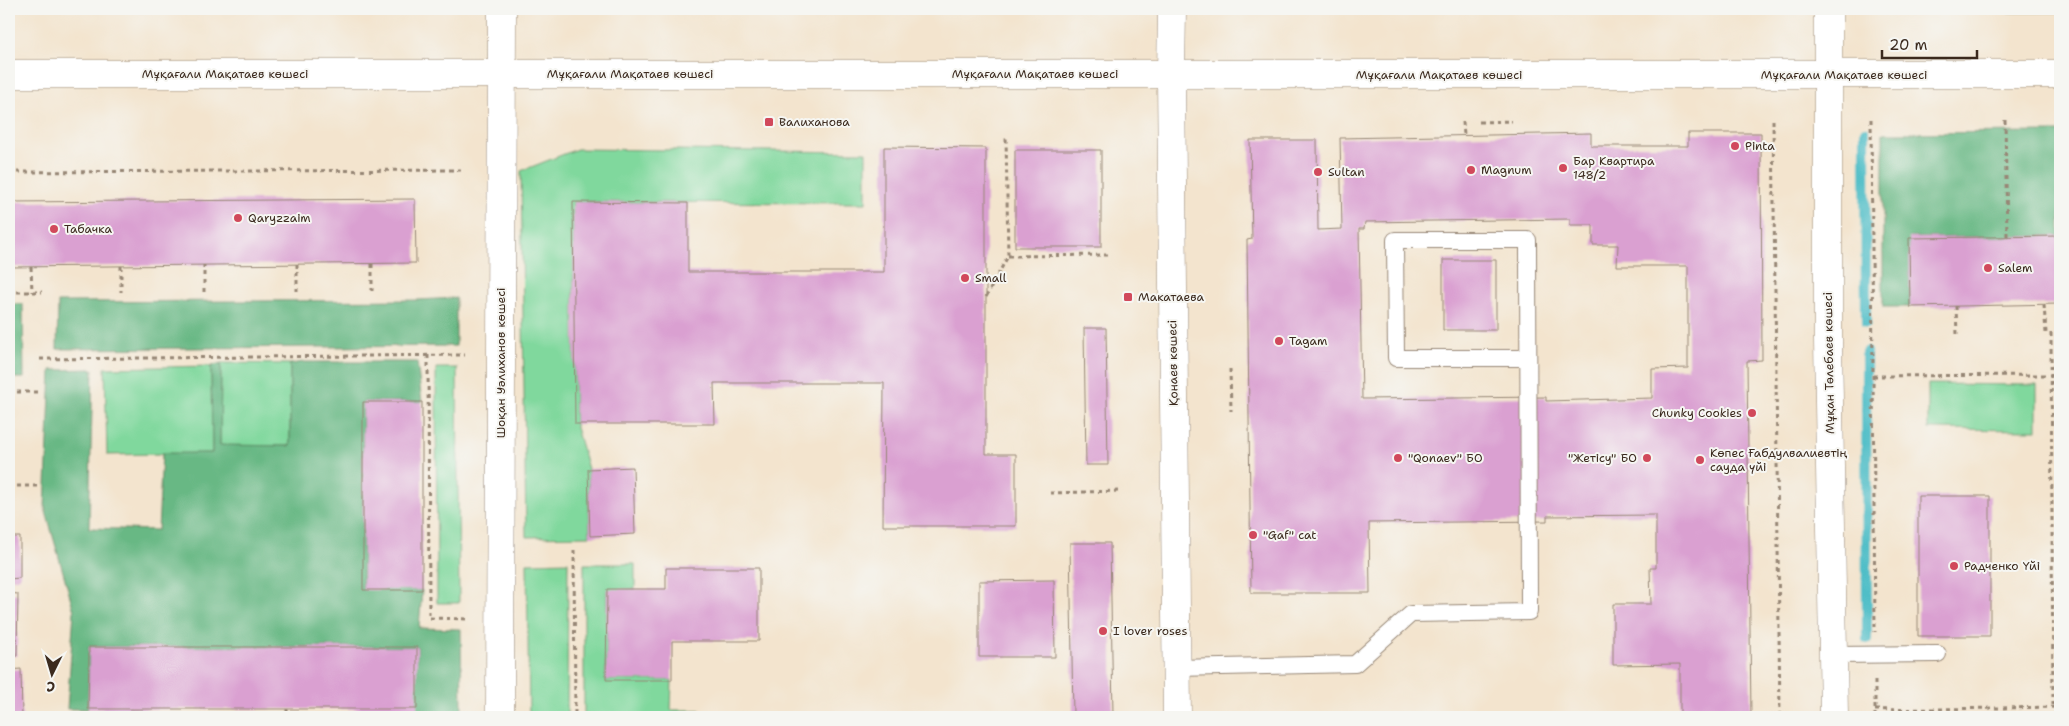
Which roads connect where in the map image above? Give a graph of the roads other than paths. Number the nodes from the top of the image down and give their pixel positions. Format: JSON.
{"nodes":[{"id":1,"x":502,"y":9,"type":"edge"},
{"id":2,"x":1172,"y":9,"type":"edge"},
{"id":3,"x":1828,"y":9,"type":"edge"},
{"id":4,"x":9,"y":74,"type":"edge"},
{"id":5,"x":502,"y":74,"type":"junction"},
{"id":6,"x":2060,"y":74,"type":"edge"},
{"id":7,"x":1171,"y":75,"type":"junction"},
{"id":8,"x":1828,"y":75,"type":"junction"},
{"id":9,"x":1528,"y":358,"type":"junction"},
{"id":10,"x":1938,"y":654,"type":"dead end"},
{"id":11,"x":1834,"y":655,"type":"junction"},
{"id":12,"x":1176,"y":668,"type":"junction"},
{"id":13,"x":500,"y":717,"type":"edge"},
{"id":14,"x":1177,"y":717,"type":"edge"},
{"id":15,"x":1834,"y":717,"type":"edge"}],
"edges":[{"from":1,"to":5,"type":"street","name":"Шоқан Уәлиханов көшесі"},
{"from":2,"to":7,"type":"street","name":"Қонаев көшесі"},
{"from":3,"to":8,"type":"street","name":"Мұқан Төлебаев көшесі"},
{"from":4,"to":5,"type":"street","name":"Мұқағали Мақатаев көшесі"},
{"from":5,"to":7,"type":"street","name":"Мұқағали Мақатаев көшесі"},
{"from":5,"to":13,"type":"street","name":"Шоқан Уәлиханов көшесі"},
{"from":6,"to":8,"type":"street","name":"Мұқағали Мақатаев көшесі"},
{"from":7,"to":8,"type":"street","name":"Мұқағали Мақатаев көшесі"},
{"from":7,"to":12,"type":"street","name":"Қонаев көшесі"},
{"from":8,"to":11,"type":"street","name":"Мұқан Төлебаев көшесі"},
{"from":9,"to":9,"type":"lane"},
{"from":9,"to":12,"type":"lane"},
{"from":10,"to":11,"type":"lane"},
{"from":11,"to":15,"type":"street","name":"Мұқан Төлебаев көшесі"},
{"from":12,"to":14,"type":"street","name":"Қонаев көшесі"}]}
